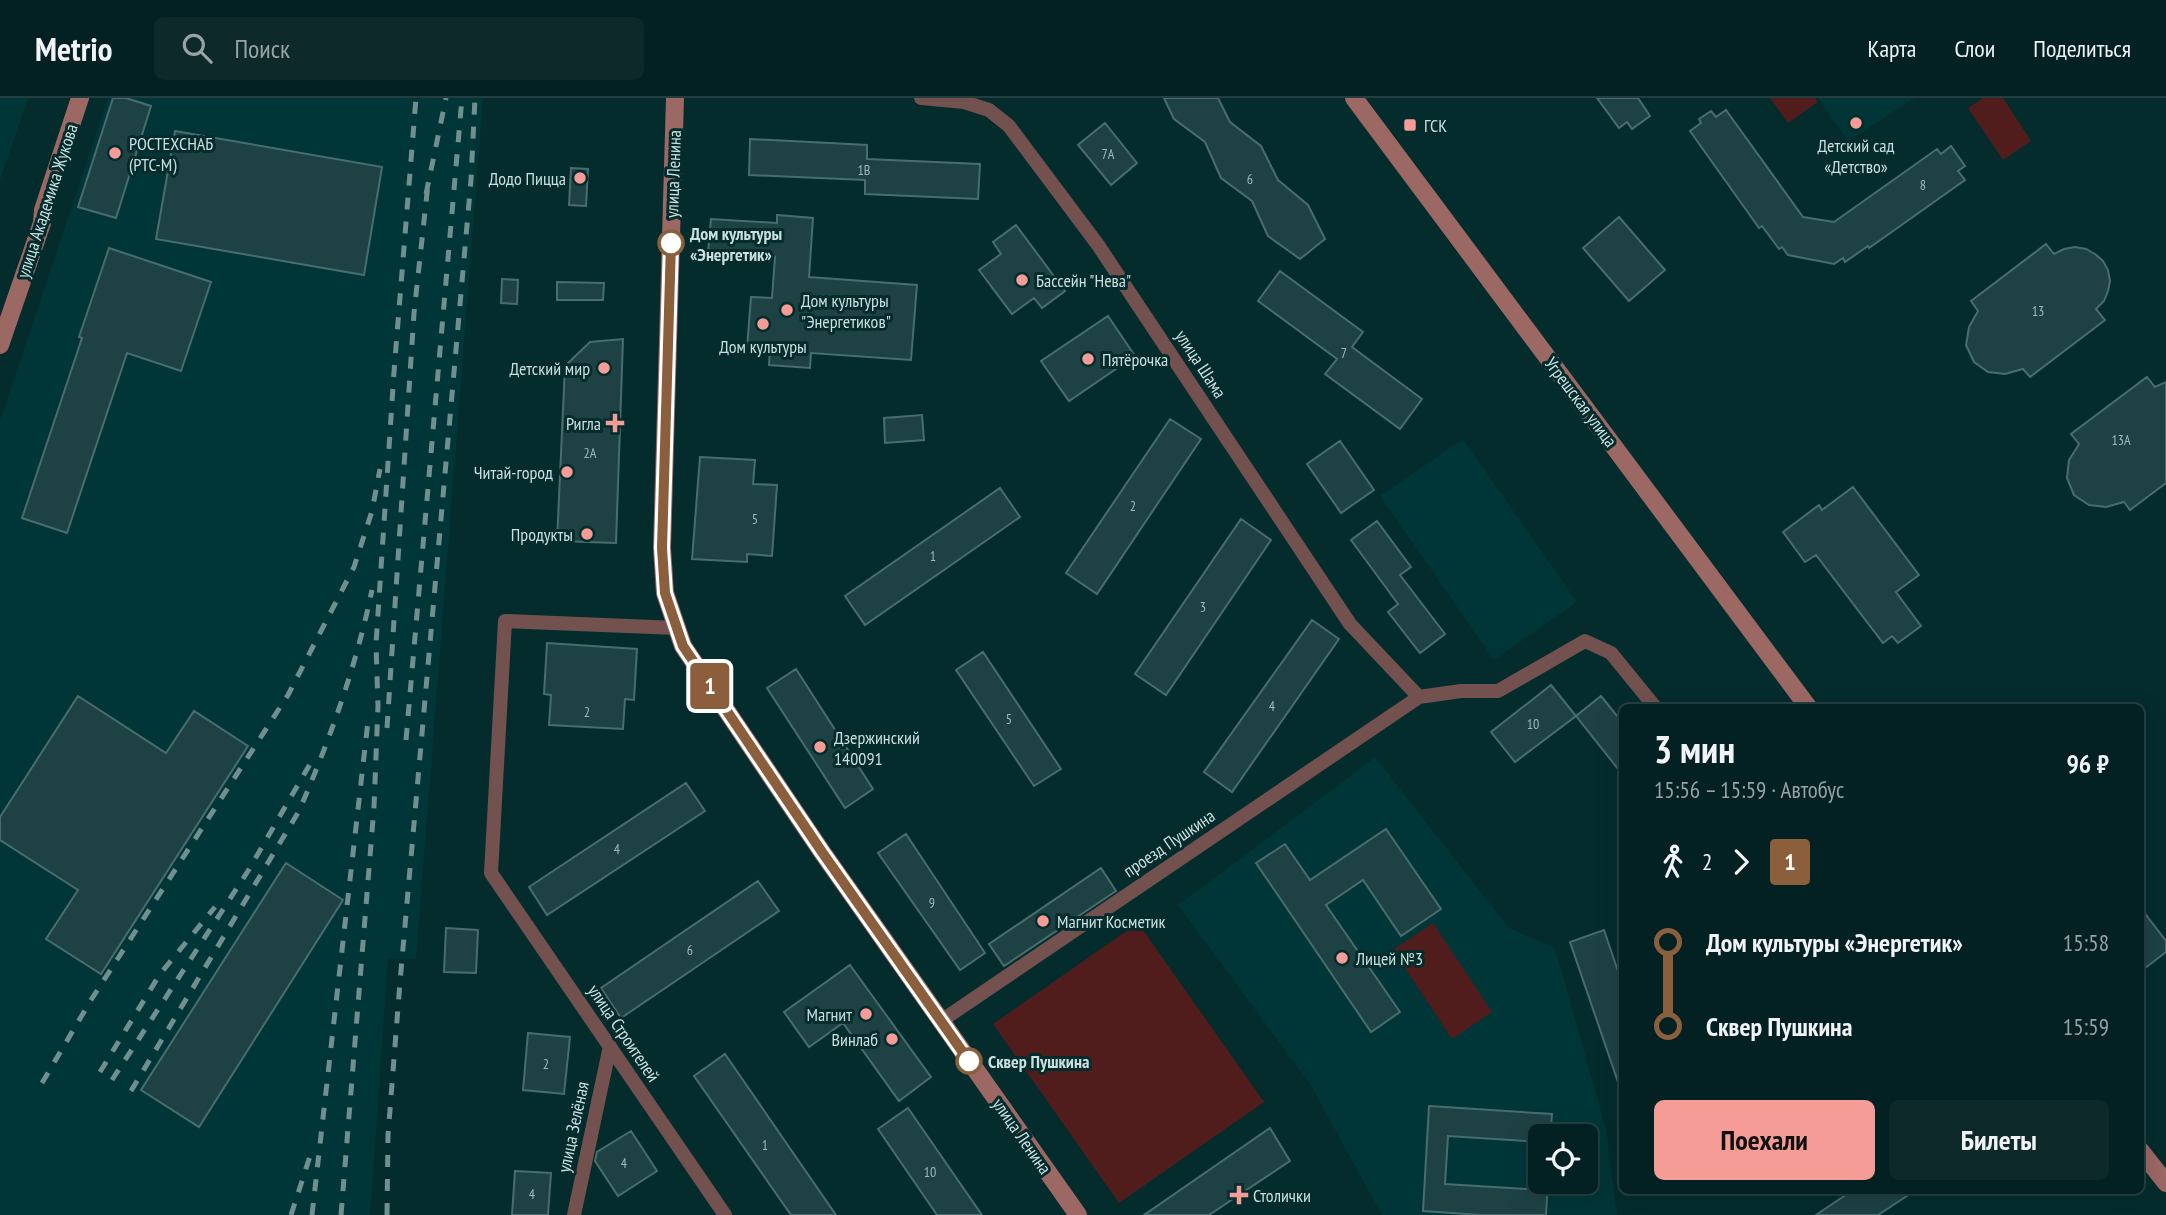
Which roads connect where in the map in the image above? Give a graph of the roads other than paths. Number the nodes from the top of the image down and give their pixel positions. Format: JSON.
{"nodes":[{"id":1,"x":80,"y":98,"type":"edge"},
{"id":2,"x":675,"y":98,"type":"edge"},
{"id":3,"x":922,"y":98,"type":"edge"},
{"id":4,"x":1354,"y":98,"type":"edge"},
{"id":5,"x":0,"y":345,"type":"edge"},
{"id":6,"x":677,"y":628,"type":"junction"},
{"id":7,"x":1419,"y":697,"type":"junction"},
{"id":8,"x":1653,"y":704,"type":"edge"},
{"id":9,"x":1806,"y":704,"type":"edge"},
{"id":10,"x":941,"y":1021,"type":"junction"},
{"id":11,"x":610,"y":1046,"type":"junction"},
{"id":12,"x":2144,"y":1155,"type":"edge"},
{"id":13,"x":2166,"y":1183,"type":"edge"},
{"id":14,"x":574,"y":1215,"type":"edge"},
{"id":15,"x":726,"y":1215,"type":"edge"},
{"id":16,"x":1078,"y":1215,"type":"edge"}],
"edges":[{"from":1,"to":5,"type":"street","name":"улица Академика Жукова"},
{"from":2,"to":6,"type":"street","name":"улица Ленина"},
{"from":3,"to":7,"type":"street","name":"улица Шама"},
{"from":4,"to":9,"type":"street","name":"Угрешская улица"},
{"from":6,"to":10,"type":"street","name":"улица Ленина"},
{"from":6,"to":11,"type":"street","name":"улица Строителей"},
{"from":7,"to":8,"type":"street"},
{"from":7,"to":10,"type":"street","name":"проезд Пушкина"},
{"from":10,"to":16,"type":"street","name":"улица Ленина"},
{"from":11,"to":14,"type":"street","name":"улица Зелёная"},
{"from":11,"to":15,"type":"street","name":"улица Строителей"},
{"from":12,"to":13,"type":"street"}]}
